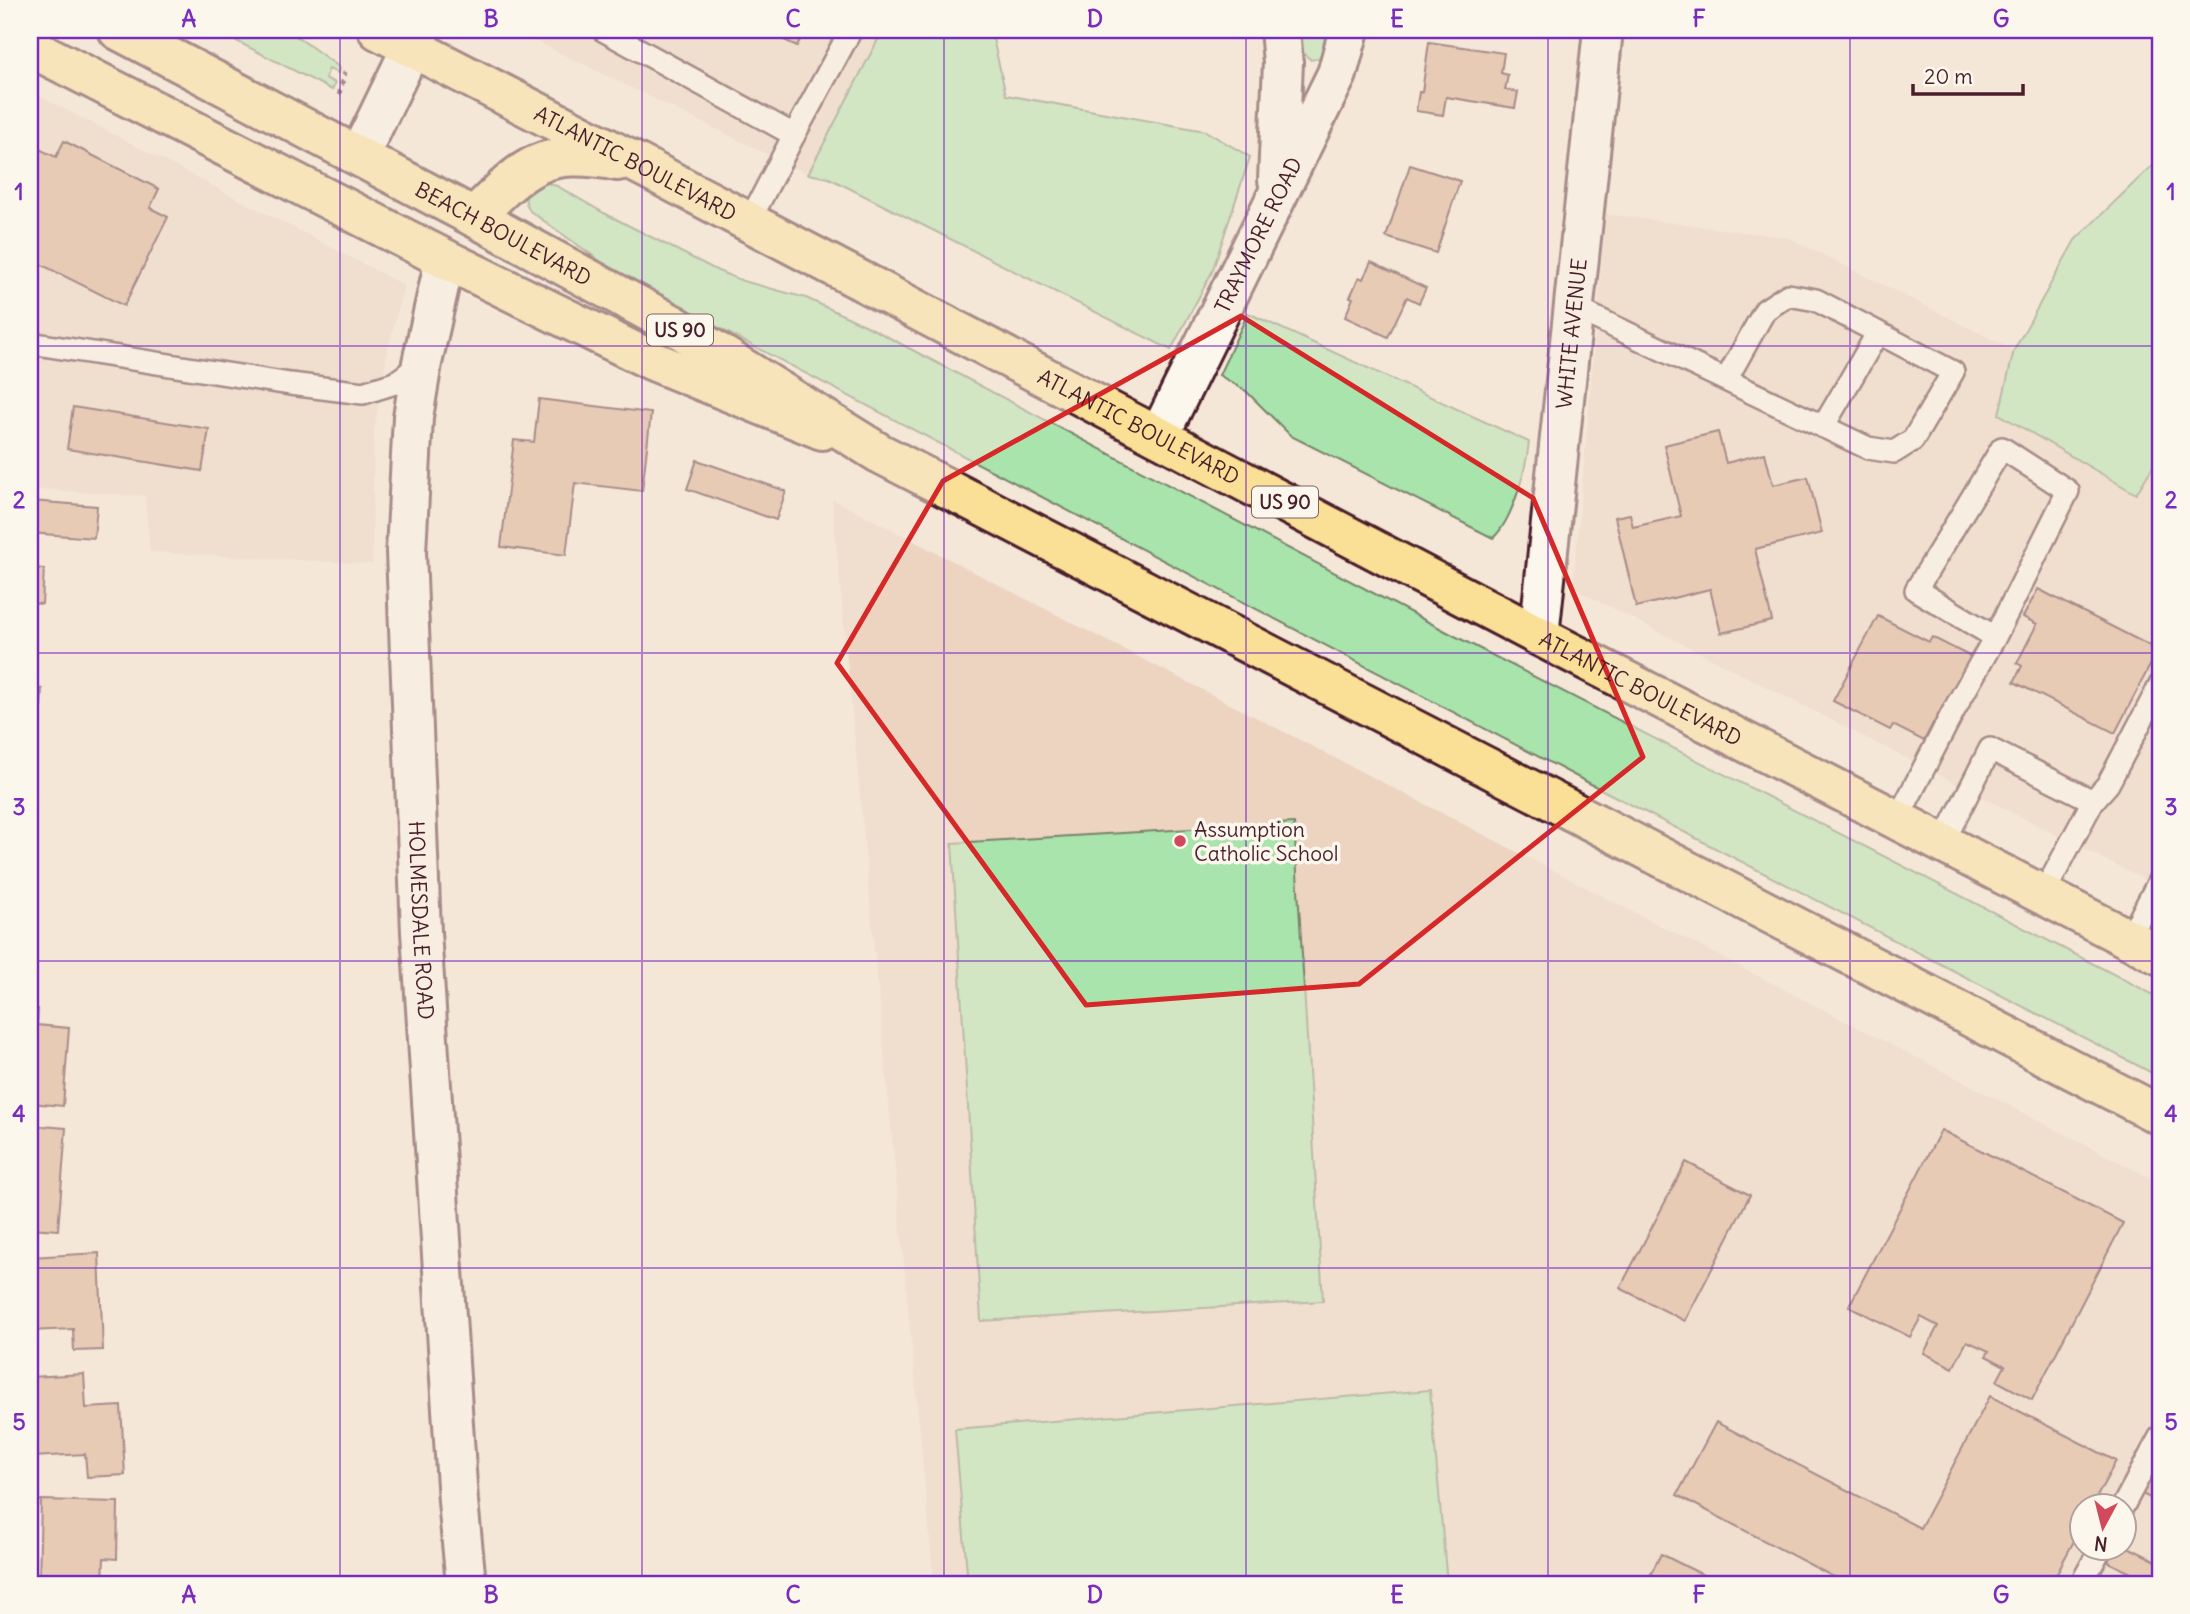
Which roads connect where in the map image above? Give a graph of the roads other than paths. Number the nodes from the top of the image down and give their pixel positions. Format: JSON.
{"nodes":[{"id":1,"x":118,"y":30,"type":"edge"},
{"id":2,"x":603,"y":30,"type":"edge"},
{"id":3,"x":850,"y":30,"type":"edge"},
{"id":4,"x":1280,"y":30,"type":"edge"},
{"id":5,"x":1349,"y":30,"type":"edge"},
{"id":6,"x":1603,"y":30,"type":"edge"},
{"id":7,"x":403,"y":35,"type":"edge"},
{"id":8,"x":30,"y":47,"type":"edge"},
{"id":9,"x":794,"y":135,"type":"junction"},
{"id":10,"x":359,"y":156,"type":"junction"},
{"id":11,"x":644,"y":167,"type":"junction"},
{"id":12,"x":1278,"y":193,"type":"junction"},
{"id":13,"x":474,"y":217,"type":"junction"},
{"id":14,"x":749,"y":222,"type":"junction"},
{"id":15,"x":445,"y":260,"type":"junction"},
{"id":16,"x":1573,"y":307,"type":"junction"},
{"id":17,"x":1877,"y":334,"type":"junction"},
{"id":18,"x":30,"y":343,"type":"edge"},
{"id":19,"x":422,"y":363,"type":"junction"},
{"id":20,"x":1726,"y":380,"type":"junction"},
{"id":21,"x":1823,"y":427,"type":"junction"},
{"id":22,"x":1159,"y":436,"type":"junction"},
{"id":23,"x":879,"y":453,"type":"junction"},
{"id":24,"x":1539,"y":636,"type":"junction"},
{"id":25,"x":1995,"y":637,"type":"junction"},
{"id":26,"x":2160,"y":685,"type":"edge"},
{"id":27,"x":2093,"y":801,"type":"junction"},
{"id":28,"x":1897,"y":820,"type":"junction"},
{"id":29,"x":1943,"y":843,"type":"junction"},
{"id":30,"x":2160,"y":879,"type":"edge"},
{"id":31,"x":2043,"y":895,"type":"junction"},
{"id":32,"x":2145,"y":947,"type":"edge"},
{"id":33,"x":2160,"y":1115,"type":"edge"},
{"id":34,"x":2160,"y":1437,"type":"edge"},
{"id":35,"x":2131,"y":1492,"type":"edge"},
{"id":36,"x":2093,"y":1562,"type":"edge"},
{"id":37,"x":466,"y":1584,"type":"edge"},
{"id":38,"x":2081,"y":1584,"type":"edge"}],
"edges":[{"from":1,"to":10,"type":"main road","name":"BEACH BOULEVARD","number":"US 90"},
{"from":2,"to":9,"type":"lane"},
{"from":3,"to":9,"type":"lane"},
{"from":4,"to":12,"type":"street"},
{"from":5,"to":12,"type":"street","name":"TRAYMORE ROAD"},
{"from":6,"to":16,"type":"street","name":"WHITE AVENUE"},
{"from":7,"to":10,"type":"street"},
{"from":7,"to":11,"type":"main road","name":"ATLANTIC BOULEVARD","number":"US 90"},
{"from":8,"to":15,"type":"main road"},
{"from":9,"to":14,"type":"lane"},
{"from":10,"to":13,"type":"main road","name":"BEACH BOULEVARD","number":"US 90"},
{"from":11,"to":13,"type":"main road"},
{"from":11,"to":14,"type":"main road","name":"ATLANTIC BOULEVARD","number":"US 90"},
{"from":12,"to":22,"type":"street","name":"TRAYMORE ROAD"},
{"from":13,"to":15,"type":"main road"},
{"from":13,"to":23,"type":"main road","name":"BEACH BOULEVARD","number":"US 90"},
{"from":14,"to":22,"type":"main road","name":"ATLANTIC BOULEVARD","number":"US 90"},
{"from":15,"to":19,"type":"street","name":"HOLMESDALE ROAD"},
{"from":15,"to":23,"type":"main road"},
{"from":16,"to":20,"type":"lane"},
{"from":16,"to":24,"type":"street","name":"WHITE AVENUE"},
{"from":17,"to":20,"type":"lane"},
{"from":17,"to":21,"type":"lane"},
{"from":17,"to":21,"type":"lane"},
{"from":18,"to":19,"type":"lane"},
{"from":19,"to":37,"type":"street","name":"HOLMESDALE ROAD"},
{"from":20,"to":21,"type":"lane"},
{"from":22,"to":24,"type":"main road","name":"ATLANTIC BOULEVARD","number":"US 90"},
{"from":23,"to":33,"type":"main road","number":"US 90"},
{"from":24,"to":28,"type":"main road","name":"ATLANTIC BOULEVARD","number":"US 90"},
{"from":25,"to":25,"type":"lane"},
{"from":25,"to":28,"type":"lane"},
{"from":26,"to":27,"type":"lane"},
{"from":27,"to":29,"type":"lane"},
{"from":27,"to":31,"type":"lane"},
{"from":28,"to":29,"type":"main road","name":"ATLANTIC BOULEVARD","number":"US 90"},
{"from":29,"to":31,"type":"main road","name":"ATLANTIC BOULEVARD","number":"US 90"},
{"from":30,"to":32,"type":"lane"},
{"from":31,"to":32,"type":"main road","name":"ATLANTIC BOULEVARD","number":"US 90"},
{"from":34,"to":35,"type":"lane"},
{"from":36,"to":38,"type":"lane"}]}
